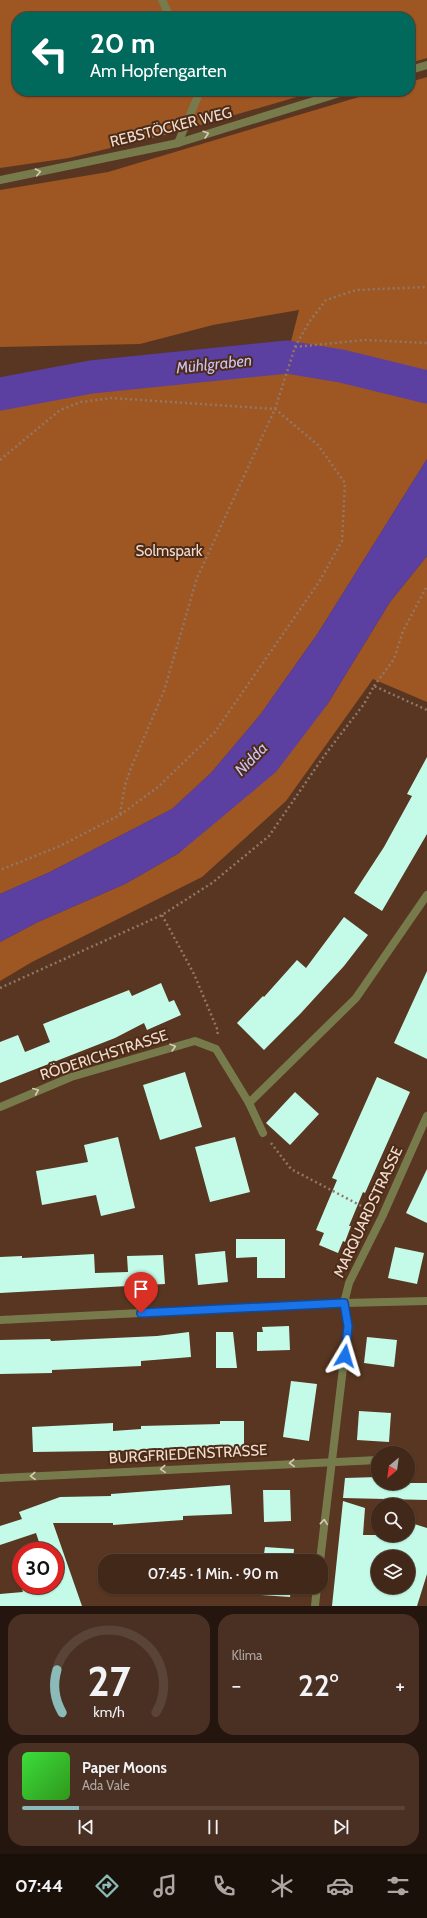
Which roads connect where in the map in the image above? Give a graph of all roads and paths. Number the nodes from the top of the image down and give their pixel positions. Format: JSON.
{"nodes":[{"id":1,"x":162,"y":0,"type":"edge"},
{"id":2,"x":168,"y":12,"type":"edge"},
{"id":3,"x":427,"y":65,"type":"edge"},
{"id":4,"x":415,"y":69,"type":"edge"},
{"id":5,"x":198,"y":96,"type":"edge"},
{"id":6,"x":330,"y":96,"type":"edge"},
{"id":7,"x":178,"y":143,"type":"junction"},
{"id":8,"x":0,"y":180,"type":"edge"},
{"id":9,"x":427,"y":288,"type":"edge"},
{"id":10,"x":427,"y":343,"type":"edge"},
{"id":11,"x":295,"y":347,"type":"junction"},
{"id":12,"x":275,"y":409,"type":"junction"},
{"id":13,"x":0,"y":460,"type":"edge"},
{"id":14,"x":427,"y":586,"type":"edge"},
{"id":15,"x":374,"y":686,"type":"junction"},
{"id":16,"x":427,"y":710,"type":"edge"},
{"id":17,"x":120,"y":815,"type":"junction"},
{"id":18,"x":0,"y":870,"type":"edge"},
{"id":19,"x":427,"y":895,"type":"edge"},
{"id":20,"x":162,"y":915,"type":"junction"},
{"id":21,"x":0,"y":988,"type":"edge"},
{"id":22,"x":216,"y":1049,"type":"junction"},
{"id":23,"x":249,"y":1103,"type":"junction"},
{"id":24,"x":0,"y":1107,"type":"edge"},
{"id":25,"x":427,"y":1116,"type":"edge"},
{"id":26,"x":263,"y":1133,"type":"joint"},
{"id":27,"x":382,"y":1217,"type":"junction"},
{"id":28,"x":427,"y":1301,"type":"edge"},
{"id":29,"x":344,"y":1303,"type":"junction"},
{"id":30,"x":0,"y":1320,"type":"edge"},
{"id":31,"x":371,"y":1460,"type":"edge"},
{"id":32,"x":331,"y":1461,"type":"junction"},
{"id":33,"x":0,"y":1478,"type":"edge"},
{"id":34,"x":321,"y":1554,"type":"edge"},
{"id":35,"x":316,"y":1594,"type":"edge"},
{"id":36,"x":315,"y":1606,"type":"edge"}],
"edges":[{"from":1,"to":2,"type":"street"},
{"from":3,"to":4,"type":"street"},
{"from":5,"to":7,"type":"street"},
{"from":7,"to":6,"type":"street","name":"REBSTÖCKER WEG","one_way":true},
{"from":8,"to":7,"type":"street","name":"REBSTÖCKER WEG","one_way":true},
{"from":9,"to":11,"type":"path"},
{"from":10,"to":11,"type":"path"},
{"from":11,"to":12,"type":"path"},
{"from":12,"to":13,"type":"path"},
{"from":12,"to":17,"type":"path"},
{"from":12,"to":17,"type":"path"},
{"from":14,"to":15,"type":"path"},
{"from":15,"to":16,"type":"path"},
{"from":15,"to":20,"type":"path"},
{"from":17,"to":18,"type":"path"},
{"from":19,"to":23,"type":"street"},
{"from":20,"to":21,"type":"path"},
{"from":20,"to":22,"type":"path"},
{"from":22,"to":23,"type":"street"},
{"from":24,"to":22,"type":"street","name":"RÖDERICHSTRASSE","one_way":true},
{"from":23,"to":26,"type":"street"},
{"from":25,"to":27,"type":"street","name":"MARQUARDSTRASSE"},
{"from":26,"to":27,"type":"path"},
{"from":27,"to":29,"type":"street","name":"MARQUARDSTRASSE"},
{"from":28,"to":29,"type":"street"},
{"from":29,"to":30,"type":"street"},
{"from":29,"to":32,"type":"street","name":"MARQUARDSTRASSE"},
{"from":31,"to":32,"type":"street","name":"BURGFRIEDENSTRASSE"},
{"from":32,"to":33,"type":"street","name":"BURGFRIEDENSTRASSE","one_way":true},
{"from":34,"to":32,"type":"street","name":"MARQUARDSTRASSE","one_way":true},
{"from":35,"to":36,"type":"street"}]}
